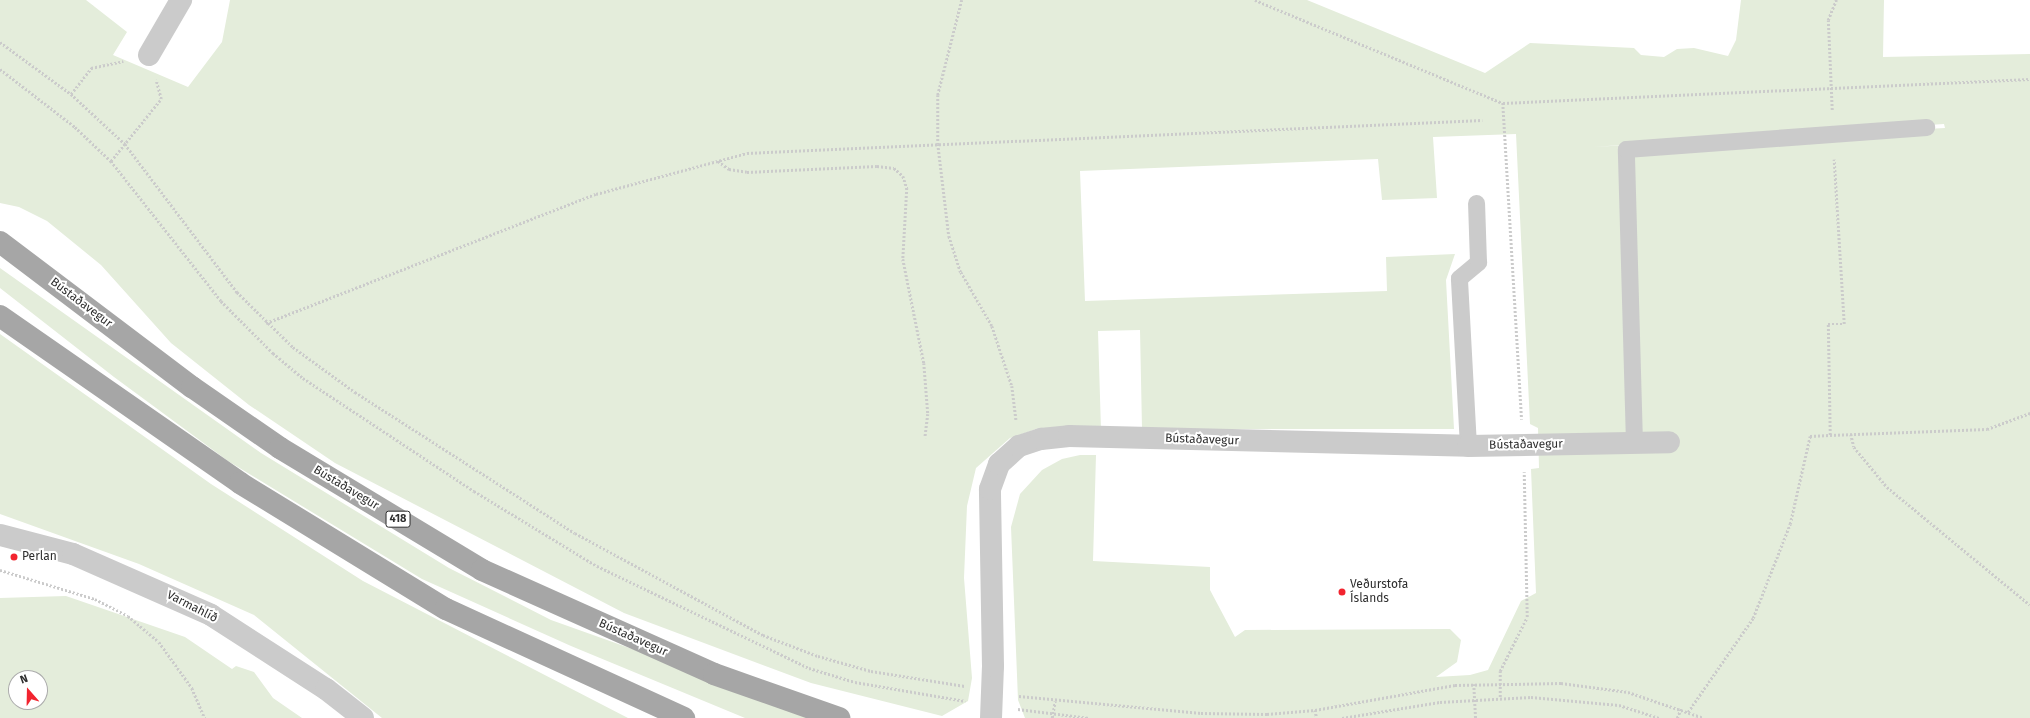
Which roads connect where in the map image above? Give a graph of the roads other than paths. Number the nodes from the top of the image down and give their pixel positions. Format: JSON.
{"nodes":[{"id":1,"x":181,"y":0,"type":"edge"},
{"id":2,"x":149,"y":54,"type":"road end"},
{"id":3,"x":1926,"y":127,"type":"dead end"},
{"id":4,"x":1476,"y":203,"type":"dead end"},
{"id":5,"x":0,"y":242,"type":"edge"},
{"id":6,"x":0,"y":316,"type":"edge"},
{"id":7,"x":1669,"y":442,"type":"dead end"},
{"id":8,"x":1634,"y":443,"type":"junction"},
{"id":9,"x":1468,"y":446,"type":"junction"},
{"id":10,"x":0,"y":535,"type":"edge"},
{"id":11,"x":363,"y":718,"type":"edge"},
{"id":12,"x":684,"y":718,"type":"edge"},
{"id":13,"x":839,"y":718,"type":"edge"},
{"id":14,"x":991,"y":718,"type":"edge"}],
"edges":[{"from":1,"to":2,"type":"street"},
{"from":3,"to":8,"type":"lane"},
{"from":4,"to":9,"type":"lane"},
{"from":5,"to":13,"type":"main road","name":"Bústaðavegur","number":"418"},
{"from":6,"to":12,"type":"main road"},
{"from":7,"to":8,"type":"street","name":"Bústaðavegur"},
{"from":8,"to":9,"type":"street","name":"Bústaðavegur"},
{"from":9,"to":14,"type":"street","name":"Bústaðavegur"},
{"from":10,"to":11,"type":"street","name":"Varmahlíð"}]}
